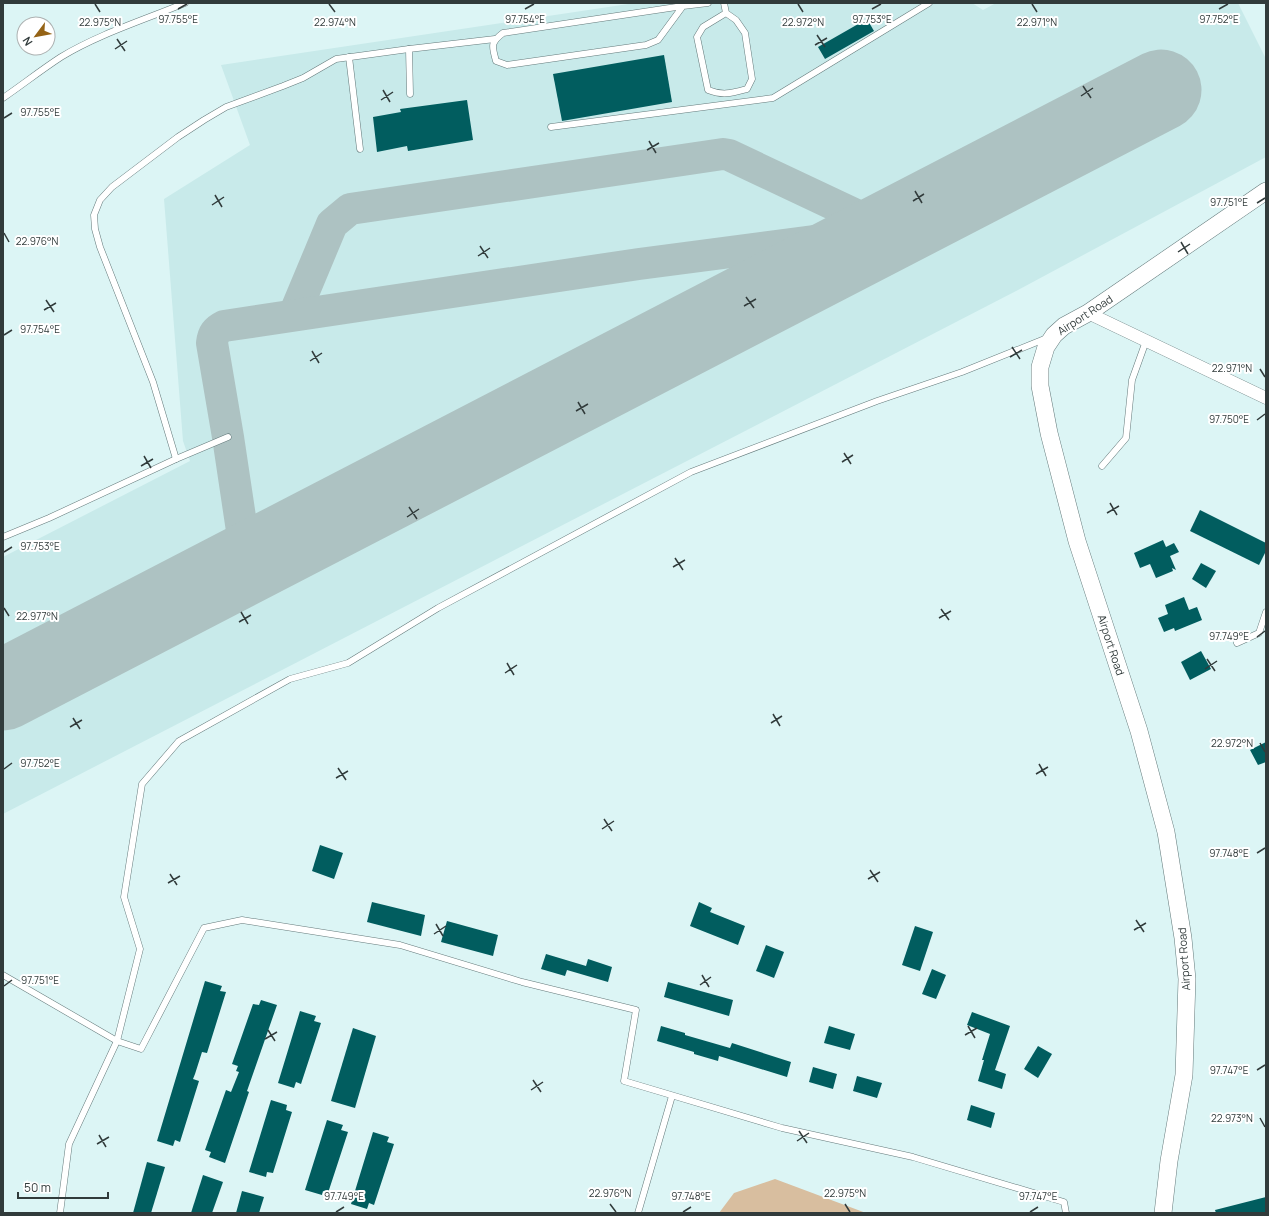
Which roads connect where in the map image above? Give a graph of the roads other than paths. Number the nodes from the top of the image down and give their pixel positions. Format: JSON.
{"nodes":[{"id":1,"x":185,"y":3,"type":"edge"},
{"id":2,"x":708,"y":3,"type":"edge"},
{"id":3,"x":724,"y":3,"type":"edge"},
{"id":4,"x":929,"y":3,"type":"edge"},
{"id":5,"x":683,"y":6,"type":"junction"},
{"id":6,"x":726,"y":13,"type":"junction"},
{"id":7,"x":495,"y":39,"type":"junction"},
{"id":8,"x":409,"y":49,"type":"junction"},
{"id":9,"x":349,"y":57,"type":"junction"},
{"id":10,"x":410,"y":94,"type":"dead end"},
{"id":11,"x":3,"y":98,"type":"edge"},
{"id":12,"x":551,"y":127,"type":"dead end"},
{"id":13,"x":360,"y":149,"type":"dead end"},
{"id":14,"x":1266,"y":191,"type":"edge"},
{"id":15,"x":1088,"y":313,"type":"junction"},
{"id":16,"x":1054,"y":335,"type":"junction"},
{"id":17,"x":1146,"y":341,"type":"junction"},
{"id":18,"x":1266,"y":398,"type":"edge"},
{"id":19,"x":228,"y":437,"type":"dead end"},
{"id":20,"x":176,"y":459,"type":"junction"},
{"id":21,"x":1102,"y":466,"type":"dead end"},
{"id":22,"x":3,"y":537,"type":"edge"},
{"id":23,"x":1266,"y":612,"type":"edge"},
{"id":24,"x":1237,"y":643,"type":"dead end"},
{"id":25,"x":3,"y":975,"type":"edge"},
{"id":26,"x":117,"y":1041,"type":"junction"},
{"id":27,"x":672,"y":1096,"type":"junction"},
{"id":28,"x":60,"y":1213,"type":"edge"},
{"id":29,"x":638,"y":1213,"type":"edge"},
{"id":30,"x":1066,"y":1213,"type":"edge"},
{"id":31,"x":1163,"y":1213,"type":"edge"}],
"edges":[{"from":1,"to":11,"type":"lane"},
{"from":2,"to":5,"type":"lane"},
{"from":3,"to":6,"type":"lane"},
{"from":4,"to":12,"type":"lane"},
{"from":5,"to":7,"type":"lane"},
{"from":5,"to":7,"type":"lane"},
{"from":6,"to":6,"type":"lane"},
{"from":7,"to":8,"type":"lane"},
{"from":8,"to":9,"type":"lane"},
{"from":8,"to":10,"type":"lane"},
{"from":9,"to":13,"type":"lane"},
{"from":9,"to":20,"type":"lane"},
{"from":14,"to":15,"type":"main road","name":"Airport Road"},
{"from":15,"to":16,"type":"main road","name":"Airport Road"},
{"from":15,"to":17,"type":"street"},
{"from":16,"to":26,"type":"lane"},
{"from":16,"to":31,"type":"main road","name":"Airport Road"},
{"from":17,"to":18,"type":"street"},
{"from":17,"to":21,"type":"lane"},
{"from":19,"to":20,"type":"lane"},
{"from":20,"to":22,"type":"lane"},
{"from":23,"to":24,"type":"lane"},
{"from":25,"to":26,"type":"lane"},
{"from":26,"to":27,"type":"lane"},
{"from":26,"to":28,"type":"lane"},
{"from":27,"to":29,"type":"lane"},
{"from":27,"to":30,"type":"lane"}]}
